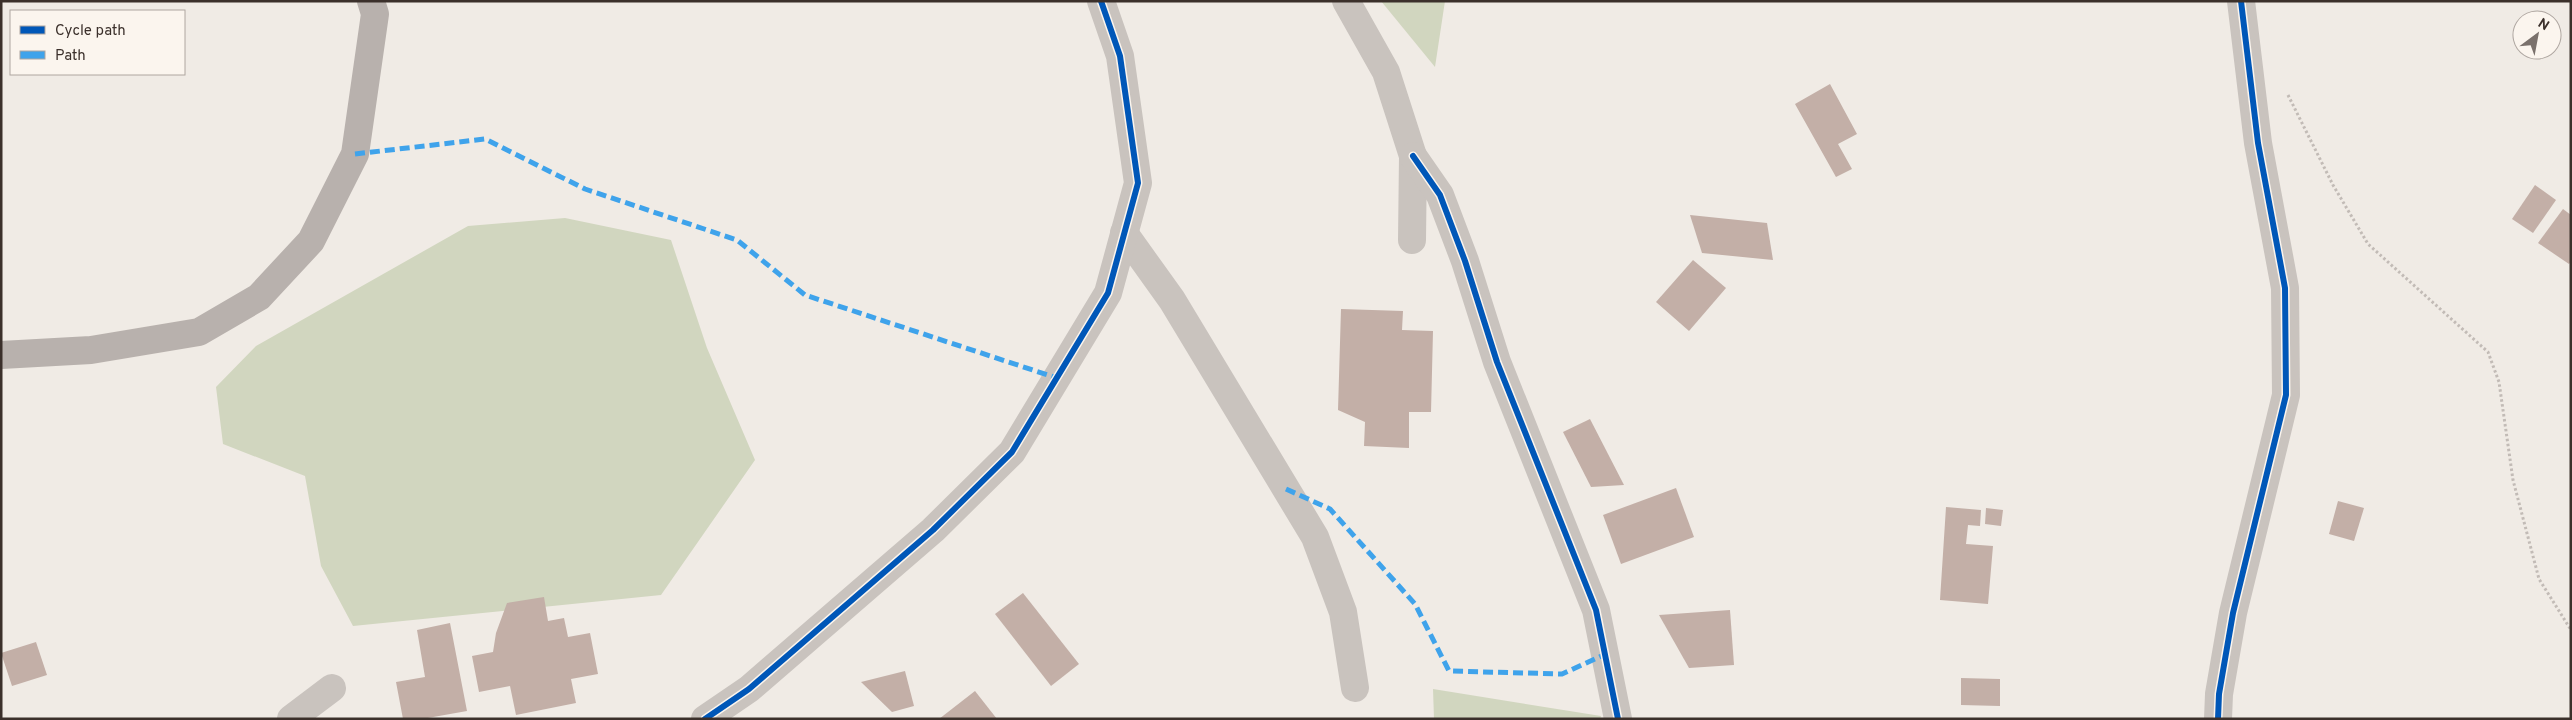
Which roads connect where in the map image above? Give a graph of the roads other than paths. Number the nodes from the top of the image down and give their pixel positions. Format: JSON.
{"nodes":[{"id":1,"x":370,"y":1,"type":"edge"},
{"id":2,"x":1101,"y":1,"type":"edge"},
{"id":3,"x":1346,"y":1,"type":"edge"},
{"id":4,"x":2241,"y":1,"type":"edge"},
{"id":5,"x":1413,"y":156,"type":"junction"},
{"id":6,"x":1124,"y":233,"type":"junction"},
{"id":7,"x":1412,"y":240,"type":"dead end"},
{"id":8,"x":1,"y":355,"type":"edge"},
{"id":9,"x":332,"y":688,"type":"dead end"},
{"id":10,"x":1355,"y":688,"type":"dead end"},
{"id":11,"x":291,"y":719,"type":"edge"},
{"id":12,"x":705,"y":719,"type":"edge"},
{"id":13,"x":1618,"y":719,"type":"edge"},
{"id":14,"x":2218,"y":719,"type":"edge"}],
"edges":[{"from":1,"to":8,"type":"main road"},
{"from":2,"to":6,"type":"street"},
{"from":3,"to":5,"type":"street"},
{"from":4,"to":14,"type":"street"},
{"from":5,"to":7,"type":"street"},
{"from":5,"to":13,"type":"street"},
{"from":6,"to":10,"type":"street"},
{"from":6,"to":12,"type":"street"},
{"from":9,"to":11,"type":"street"}]}
